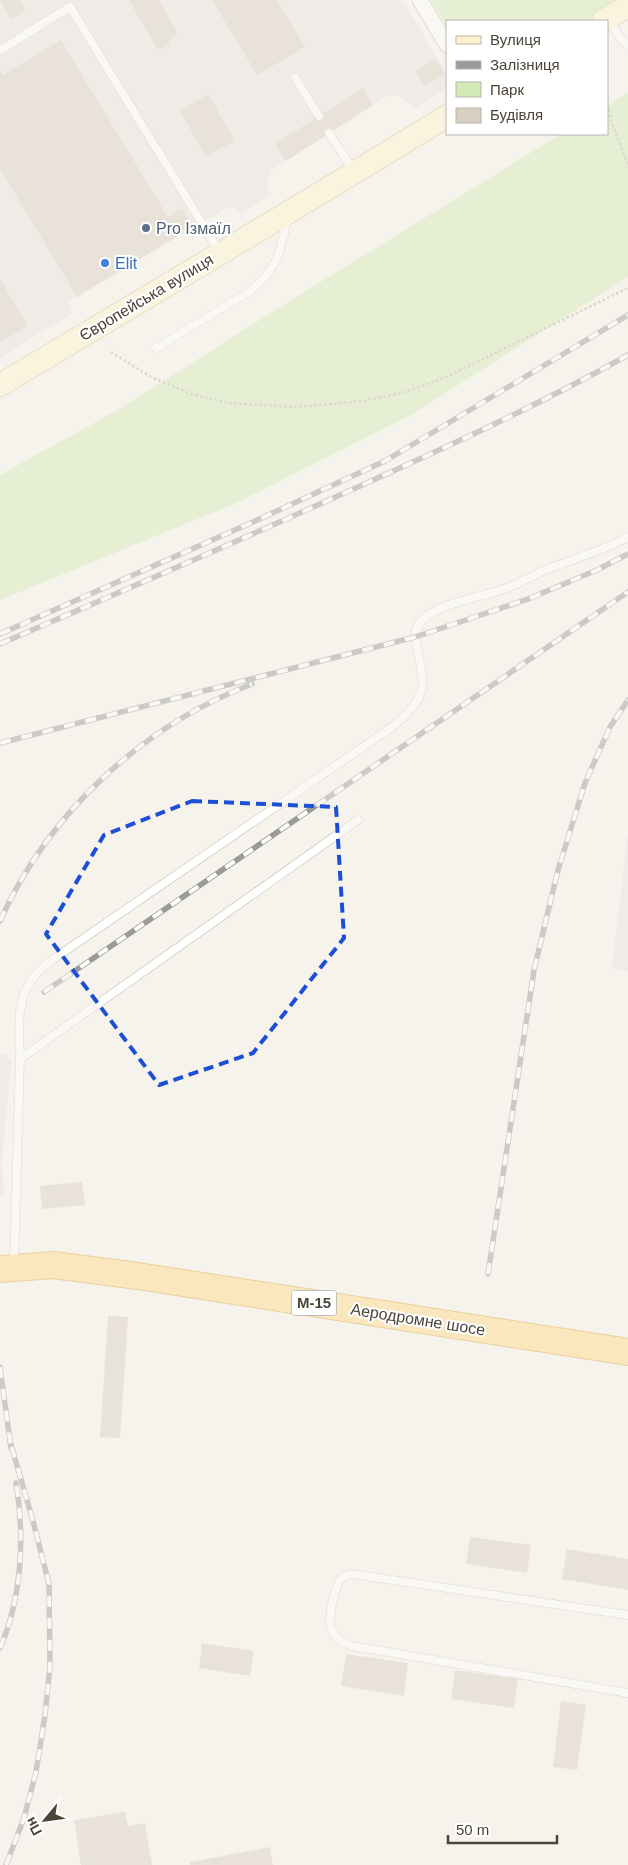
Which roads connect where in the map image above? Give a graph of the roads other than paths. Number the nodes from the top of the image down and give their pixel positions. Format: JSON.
{"nodes":[{"id":1,"x":420,"y":0,"type":"edge"},
{"id":2,"x":628,"y":6,"type":"edge"},
{"id":3,"x":606,"y":20,"type":"edge"},
{"id":4,"x":608,"y":23,"type":"edge"},
{"id":5,"x":446,"y":43,"type":"edge"},
{"id":6,"x":628,"y":45,"type":"edge"},
{"id":7,"x":0,"y":50,"type":"edge"},
{"id":8,"x":294,"y":78,"type":"dead end"},
{"id":9,"x":319,"y":116,"type":"dead end"},
{"id":10,"x":446,"y":117,"type":"edge"},
{"id":11,"x":329,"y":133,"type":"dead end"},
{"id":12,"x":355,"y":172,"type":"junction"},
{"id":13,"x":282,"y":217,"type":"junction"},
{"id":14,"x":220,"y":253,"type":"junction"},
{"id":15,"x":156,"y":348,"type":"dead end"},
{"id":16,"x":0,"y":385,"type":"edge"},
{"id":17,"x":628,"y":537,"type":"edge"},
{"id":18,"x":358,"y":820,"type":"dead end"},
{"id":19,"x":20,"y":1059,"type":"junction"},
{"id":20,"x":7,"y":1268,"type":"edge"},
{"id":21,"x":628,"y":1352,"type":"edge"},
{"id":22,"x":628,"y":1616,"type":"edge"},
{"id":23,"x":628,"y":1693,"type":"edge"}],
"edges":[{"from":1,"to":5,"type":"street"},
{"from":2,"to":3,"type":"main road"},
{"from":4,"to":6,"type":"lane"},
{"from":7,"to":14,"type":"lane"},
{"from":8,"to":9,"type":"lane"},
{"from":10,"to":12,"type":"main road","name":"Європейська вулиця"},
{"from":11,"to":12,"type":"lane"},
{"from":12,"to":13,"type":"main road","name":"Європейська вулиця"},
{"from":13,"to":14,"type":"main road","name":"Європейська вулиця"},
{"from":13,"to":15,"type":"lane"},
{"from":14,"to":16,"type":"main road","name":"Європейська вулиця"},
{"from":17,"to":19,"type":"lane"},
{"from":18,"to":19,"type":"lane"},
{"from":19,"to":20,"type":"lane"},
{"from":20,"to":21,"type":"highway","name":"Аеродромне шосе","number":"М-15"},
{"from":22,"to":23,"type":"lane"}]}
